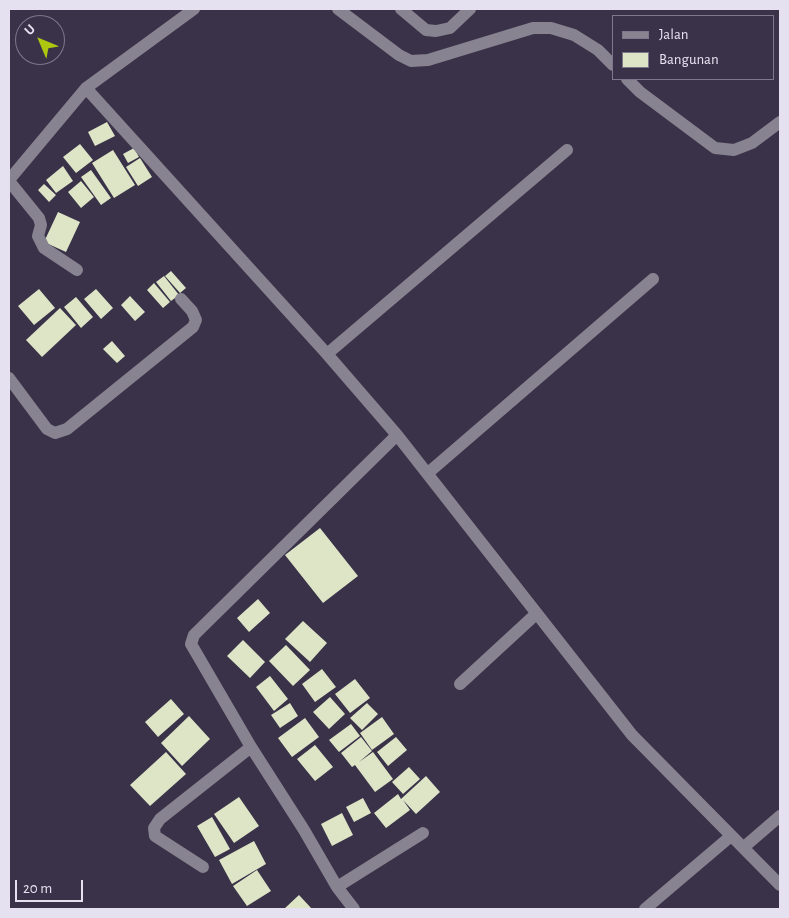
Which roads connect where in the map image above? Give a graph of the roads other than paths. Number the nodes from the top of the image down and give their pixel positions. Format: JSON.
{"nodes":[{"id":1,"x":194,"y":9,"type":"edge"},
{"id":2,"x":338,"y":9,"type":"edge"},
{"id":3,"x":401,"y":9,"type":"edge"},
{"id":4,"x":470,"y":9,"type":"edge"},
{"id":5,"x":612,"y":64,"type":"edge"},
{"id":6,"x":628,"y":80,"type":"edge"},
{"id":7,"x":86,"y":88,"type":"junction"},
{"id":8,"x":780,"y":122,"type":"edge"},
{"id":9,"x":567,"y":150,"type":"dead end"},
{"id":10,"x":9,"y":181,"type":"edge"},
{"id":11,"x":77,"y":270,"type":"dead end"},
{"id":12,"x":653,"y":279,"type":"dead end"},
{"id":13,"x":181,"y":299,"type":"dead end"},
{"id":14,"x":327,"y":354,"type":"junction"},
{"id":15,"x":9,"y":378,"type":"edge"},
{"id":16,"x":397,"y":435,"type":"junction"},
{"id":17,"x":428,"y":473,"type":"junction"},
{"id":18,"x":536,"y":614,"type":"junction"},
{"id":19,"x":460,"y":684,"type":"dead end"},
{"id":20,"x":251,"y":747,"type":"junction"},
{"id":21,"x":780,"y":816,"type":"edge"},
{"id":22,"x":423,"y":833,"type":"dead end"},
{"id":23,"x":731,"y":836,"type":"junction"},
{"id":24,"x":744,"y":847,"type":"junction"},
{"id":25,"x":203,"y":867,"type":"dead end"},
{"id":26,"x":780,"y":885,"type":"edge"},
{"id":27,"x":336,"y":887,"type":"junction"},
{"id":28,"x":354,"y":909,"type":"edge"},
{"id":29,"x":645,"y":909,"type":"edge"}],
"edges":[{"from":1,"to":7,"type":"street"},
{"from":2,"to":5,"type":"street"},
{"from":3,"to":4,"type":"street"},
{"from":6,"to":8,"type":"street"},
{"from":7,"to":10,"type":"street"},
{"from":7,"to":14,"type":"street"},
{"from":9,"to":14,"type":"street"},
{"from":10,"to":11,"type":"street"},
{"from":12,"to":17,"type":"street"},
{"from":13,"to":15,"type":"street"},
{"from":14,"to":16,"type":"street"},
{"from":16,"to":17,"type":"street"},
{"from":16,"to":20,"type":"street"},
{"from":17,"to":18,"type":"street"},
{"from":18,"to":19,"type":"street"},
{"from":18,"to":23,"type":"street"},
{"from":20,"to":25,"type":"street"},
{"from":20,"to":27,"type":"street"},
{"from":21,"to":24,"type":"street"},
{"from":22,"to":27,"type":"street"},
{"from":23,"to":24,"type":"street"},
{"from":23,"to":29,"type":"street"},
{"from":24,"to":26,"type":"street"},
{"from":27,"to":28,"type":"street"}]}
